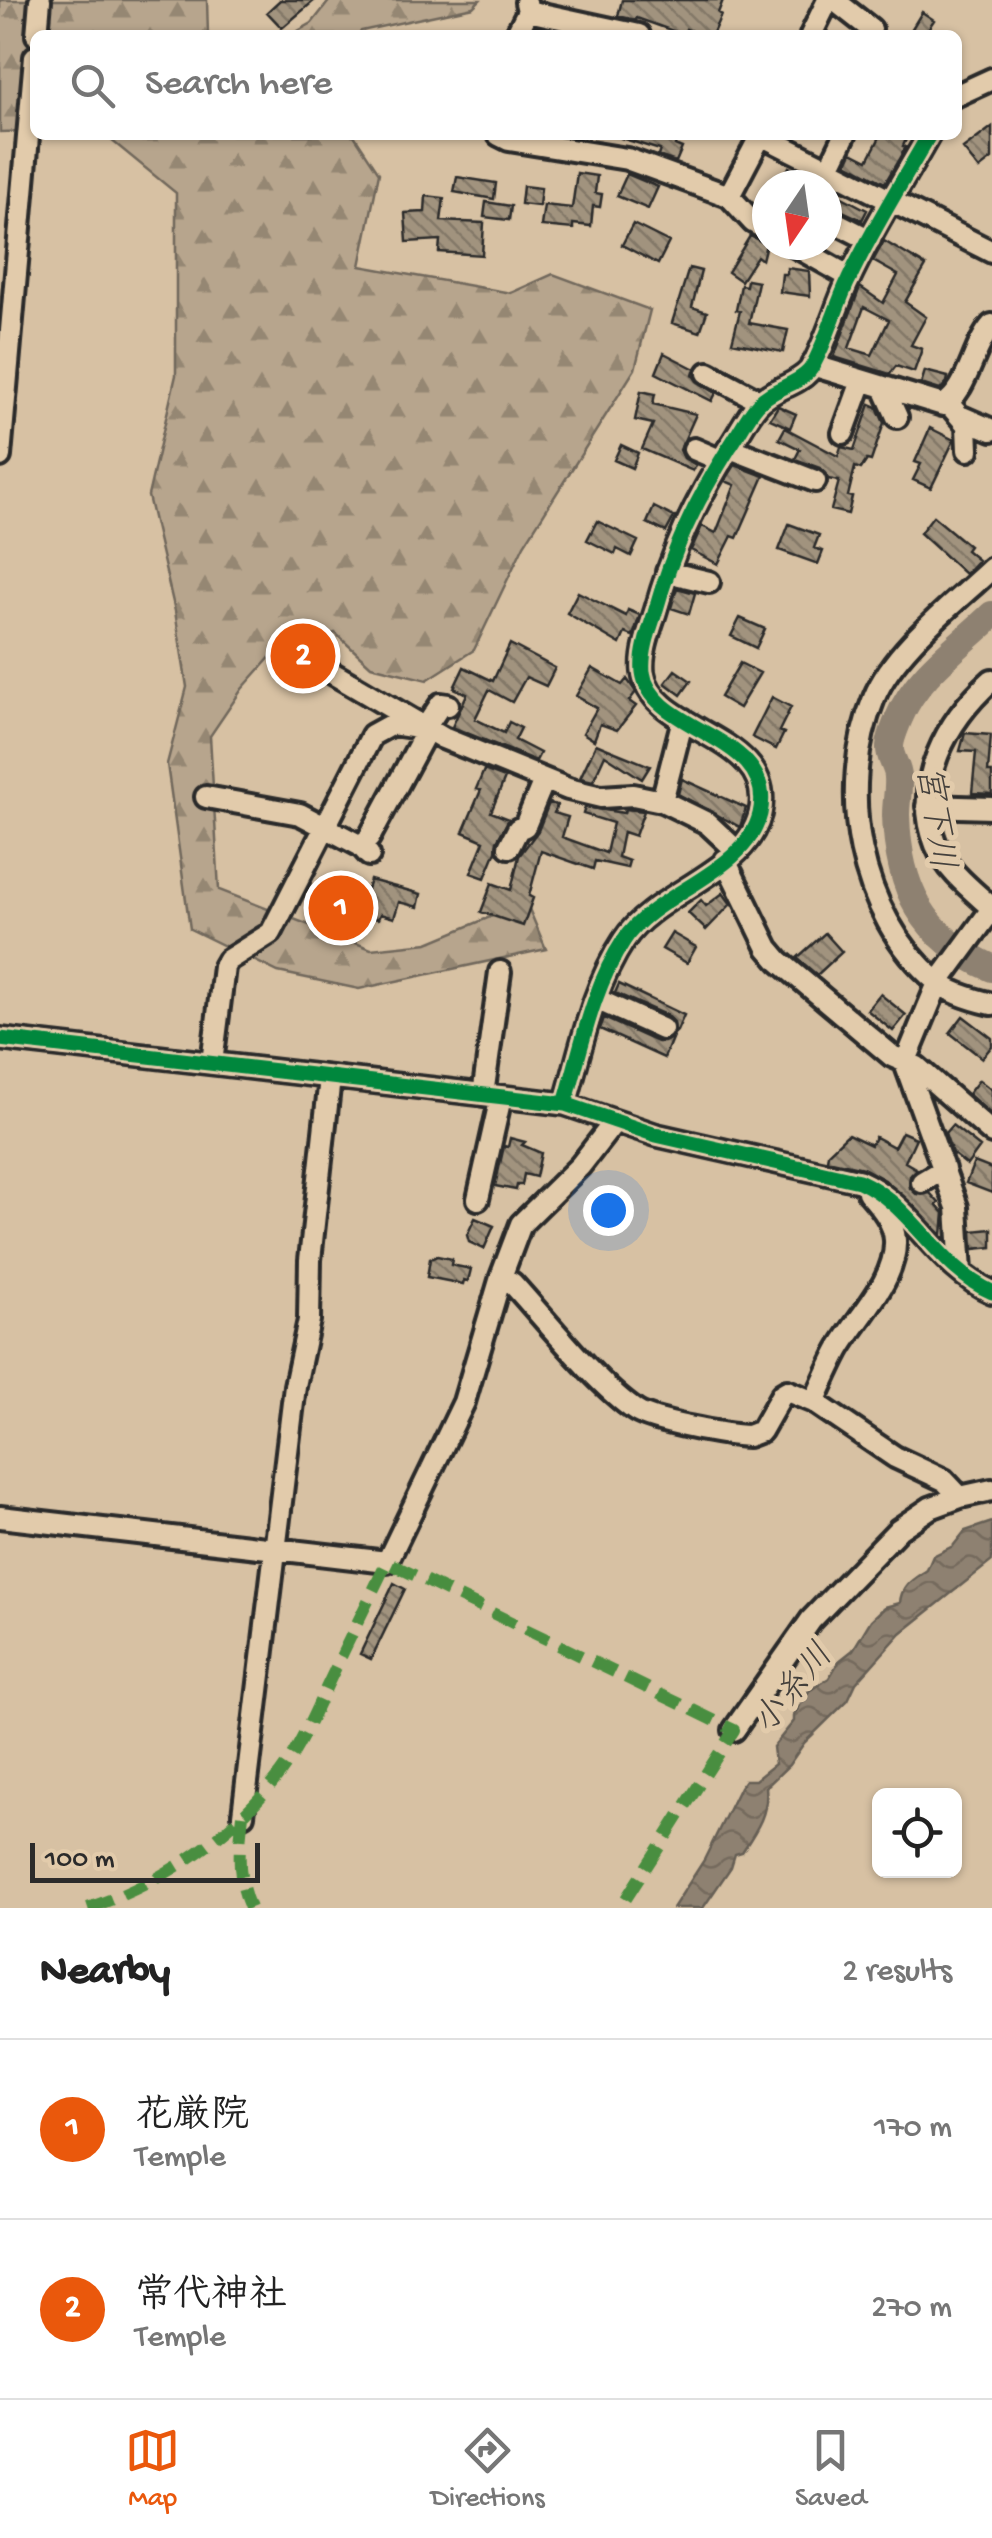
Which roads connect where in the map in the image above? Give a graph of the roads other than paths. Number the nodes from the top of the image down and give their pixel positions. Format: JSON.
{"nodes":[{"id":1,"x":40,"y":0,"type":"edge"},
{"id":2,"x":828,"y":0,"type":"edge"},
{"id":3,"x":527,"y":6,"type":"edge"},
{"id":4,"x":571,"y":28,"type":"edge"},
{"id":5,"x":871,"y":29,"type":"dead end"},
{"id":6,"x":37,"y":30,"type":"edge"},
{"id":7,"x":518,"y":30,"type":"edge"},
{"id":8,"x":813,"y":30,"type":"edge"},
{"id":9,"x":992,"y":79,"type":"edge"},
{"id":10,"x":962,"y":92,"type":"edge"},
{"id":11,"x":30,"y":115,"type":"edge"},
{"id":12,"x":510,"y":140,"type":"edge"},
{"id":13,"x":758,"y":140,"type":"edge"},
{"id":14,"x":771,"y":140,"type":"edge"},
{"id":15,"x":842,"y":140,"type":"edge"},
{"id":16,"x":926,"y":140,"type":"edge"},
{"id":17,"x":828,"y":170,"type":"joint"},
{"id":18,"x":842,"y":177,"type":"edge"},
{"id":19,"x":729,"y":196,"type":"junction"},
{"id":20,"x":891,"y":203,"type":"junction"},
{"id":21,"x":752,"y":221,"type":"edge"},
{"id":22,"x":842,"y":226,"type":"edge"},
{"id":23,"x":870,"y":240,"type":"junction"},
{"id":24,"x":992,"y":252,"type":"edge"},
{"id":25,"x":821,"y":260,"type":"edge"},
{"id":26,"x":850,"y":276,"type":"junction"},
{"id":27,"x":990,"y":331,"type":"edge"},
{"id":28,"x":812,"y":365,"type":"junction"},
{"id":29,"x":708,"y":374,"type":"dead end"},
{"id":30,"x":862,"y":381,"type":"junction"},
{"id":31,"x":884,"y":388,"type":"junction"},
{"id":32,"x":757,"y":404,"type":"junction"},
{"id":33,"x":955,"y":410,"type":"junction"},
{"id":34,"x":897,"y":417,"type":"dead end"},
{"id":35,"x":992,"y":430,"type":"edge"},
{"id":36,"x":843,"y":433,"type":"dead end"},
{"id":37,"x":694,"y":448,"type":"dead end"},
{"id":38,"x":968,"y":450,"type":"dead end"},
{"id":39,"x":726,"y":454,"type":"junction"},
{"id":40,"x":0,"y":456,"type":"edge"},
{"id":41,"x":815,"y":481,"type":"dead end"},
{"id":42,"x":992,"y":568,"type":"edge"},
{"id":43,"x":668,"y":572,"type":"junction"},
{"id":44,"x":709,"y":582,"type":"dead end"},
{"id":45,"x":327,"y":670,"type":"dead end"},
{"id":46,"x":992,"y":680,"type":"edge"},
{"id":47,"x":448,"y":705,"type":"dead end"},
{"id":48,"x":683,"y":719,"type":"junction"},
{"id":49,"x":426,"y":729,"type":"junction"},
{"id":50,"x":544,"y":780,"type":"junction"},
{"id":51,"x":206,"y":797,"type":"dead end"},
{"id":52,"x":662,"y":801,"type":"junction"},
{"id":53,"x":928,"y":806,"type":"junction"},
{"id":54,"x":992,"y":808,"type":"edge"},
{"id":55,"x":325,"y":828,"type":"junction"},
{"id":56,"x":510,"y":848,"type":"dead end"},
{"id":57,"x":731,"y":856,"type":"junction"},
{"id":58,"x":991,"y":911,"type":"edge"},
{"id":59,"x":500,"y":972,"type":"dead end"},
{"id":60,"x":939,"y":981,"type":"junction"},
{"id":61,"x":596,"y":999,"type":"junction"},
{"id":62,"x":992,"y":1004,"type":"edge"},
{"id":63,"x":662,"y":1029,"type":"dead end"},
{"id":64,"x":0,"y":1040,"type":"edge"},
{"id":65,"x":212,"y":1063,"type":"junction"},
{"id":66,"x":905,"y":1063,"type":"junction"},
{"id":67,"x":330,"y":1078,"type":"junction"},
{"id":68,"x":492,"y":1096,"type":"junction"},
{"id":69,"x":565,"y":1104,"type":"junction"},
{"id":70,"x":615,"y":1121,"type":"junction"},
{"id":71,"x":992,"y":1133,"type":"edge"},
{"id":72,"x":944,"y":1169,"type":"junction"},
{"id":73,"x":858,"y":1180,"type":"junction"},
{"id":74,"x":922,"y":1182,"type":"dead end"},
{"id":75,"x":478,"y":1199,"type":"dead end"},
{"id":76,"x":961,"y":1272,"type":"junction"},
{"id":77,"x":500,"y":1277,"type":"junction"},
{"id":78,"x":992,"y":1292,"type":"edge"},
{"id":79,"x":814,"y":1402,"type":"junction"},
{"id":80,"x":992,"y":1490,"type":"edge"},
{"id":81,"x":960,"y":1497,"type":"junction"},
{"id":82,"x":0,"y":1517,"type":"edge"},
{"id":83,"x":276,"y":1550,"type":"junction"},
{"id":84,"x":734,"y":1730,"type":"dead end"},
{"id":85,"x":243,"y":1815,"type":"dead end"}],
"edges":[{"from":1,"to":6,"type":"street"},
{"from":2,"to":5,"type":"street"},
{"from":2,"to":8,"type":"street"},
{"from":3,"to":4,"type":"street"},
{"from":3,"to":7,"type":"street"},
{"from":9,"to":10,"type":"street"},
{"from":11,"to":40,"type":"street"},
{"from":12,"to":19,"type":"street"},
{"from":13,"to":19,"type":"street"},
{"from":14,"to":17,"type":"street"},
{"from":15,"to":17,"type":"street"},
{"from":16,"to":20,"type":"street"},
{"from":18,"to":20,"type":"street"},
{"from":19,"to":21,"type":"street"},
{"from":20,"to":23,"type":"street"},
{"from":20,"to":24,"type":"street"},
{"from":22,"to":23,"type":"street"},
{"from":23,"to":26,"type":"street"},
{"from":25,"to":26,"type":"street"},
{"from":26,"to":28,"type":"street"},
{"from":27,"to":33,"type":"street"},
{"from":28,"to":30,"type":"street"},
{"from":28,"to":32,"type":"street"},
{"from":29,"to":32,"type":"street"},
{"from":30,"to":31,"type":"street"},
{"from":30,"to":36,"type":"street"},
{"from":31,"to":33,"type":"street"},
{"from":31,"to":34,"type":"street"},
{"from":32,"to":39,"type":"street"},
{"from":33,"to":35,"type":"street"},
{"from":33,"to":38,"type":"street"},
{"from":37,"to":39,"type":"street"},
{"from":39,"to":41,"type":"street"},
{"from":39,"to":43,"type":"street"},
{"from":42,"to":60,"type":"street"},
{"from":43,"to":44,"type":"street"},
{"from":43,"to":48,"type":"street"},
{"from":45,"to":49,"type":"street"},
{"from":46,"to":53,"type":"street"},
{"from":47,"to":49,"type":"street"},
{"from":48,"to":52,"type":"street"},
{"from":48,"to":57,"type":"street"},
{"from":49,"to":50,"type":"street"},
{"from":49,"to":55,"type":"street"},
{"from":49,"to":55,"type":"street"},
{"from":50,"to":52,"type":"street"},
{"from":50,"to":56,"type":"street"},
{"from":51,"to":55,"type":"street"},
{"from":52,"to":57,"type":"street"},
{"from":53,"to":54,"type":"street"},
{"from":53,"to":58,"type":"street"},
{"from":55,"to":65,"type":"street"},
{"from":57,"to":61,"type":"street"},
{"from":57,"to":66,"type":"street"},
{"from":58,"to":60,"type":"street"},
{"from":59,"to":68,"type":"street"},
{"from":60,"to":62,"type":"street"},
{"from":60,"to":66,"type":"street"},
{"from":61,"to":63,"type":"street"},
{"from":61,"to":69,"type":"street"},
{"from":64,"to":65,"type":"street"},
{"from":65,"to":67,"type":"street"},
{"from":66,"to":71,"type":"street"},
{"from":66,"to":72,"type":"street"},
{"from":67,"to":68,"type":"street"},
{"from":67,"to":83,"type":"street"},
{"from":68,"to":69,"type":"street"},
{"from":68,"to":75,"type":"street"},
{"from":69,"to":70,"type":"street"},
{"from":70,"to":73,"type":"street"},
{"from":70,"to":77,"type":"street"},
{"from":72,"to":74,"type":"street"},
{"from":72,"to":76,"type":"street"},
{"from":73,"to":76,"type":"street"},
{"from":73,"to":79,"type":"street"},
{"from":76,"to":78,"type":"street"},
{"from":77,"to":79,"type":"street"},
{"from":77,"to":83,"type":"street"},
{"from":79,"to":81,"type":"street"},
{"from":80,"to":81,"type":"street"},
{"from":81,"to":84,"type":"street"},
{"from":82,"to":83,"type":"street"},
{"from":83,"to":85,"type":"street"}]}
